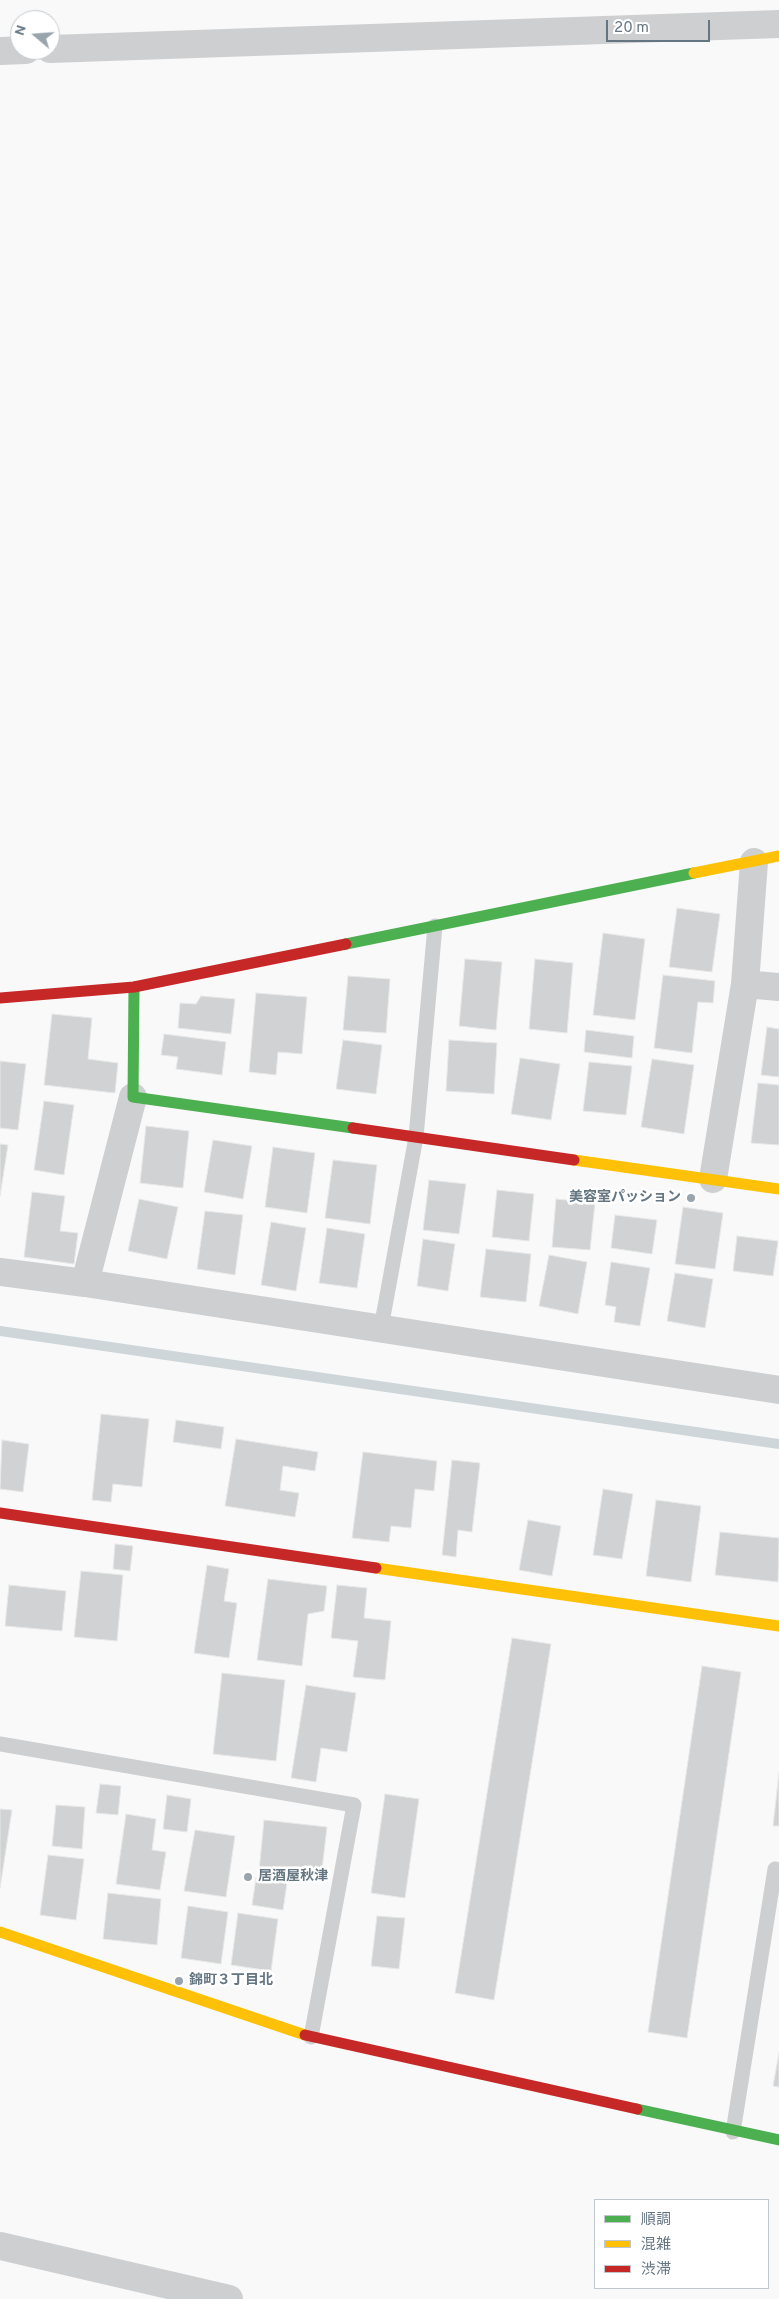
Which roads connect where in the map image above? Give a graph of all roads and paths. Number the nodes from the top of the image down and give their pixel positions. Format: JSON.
{"nodes":[{"id":1,"x":779,"y":24,"type":"edge"},
{"id":2,"x":60,"y":49,"type":"edge"},
{"id":3,"x":767,"y":859,"type":"edge"},
{"id":4,"x":435,"y":926,"type":"junction"},
{"id":5,"x":745,"y":984,"type":"junction"},
{"id":6,"x":134,"y":987,"type":"junction"},
{"id":7,"x":779,"y":987,"type":"edge"},
{"id":8,"x":0,"y":998,"type":"edge"},
{"id":9,"x":133,"y":1097,"type":"junction"},
{"id":10,"x":416,"y":1137,"type":"junction"},
{"id":11,"x":713,"y":1180,"type":"junction"},
{"id":12,"x":779,"y":1189,"type":"edge"},
{"id":13,"x":0,"y":1272,"type":"edge"},
{"id":14,"x":85,"y":1283,"type":"junction"},
{"id":15,"x":381,"y":1328,"type":"junction"},
{"id":16,"x":779,"y":1390,"type":"edge"},
{"id":17,"x":0,"y":1513,"type":"edge"},
{"id":18,"x":779,"y":1626,"type":"edge"},
{"id":19,"x":0,"y":1744,"type":"edge"},
{"id":20,"x":779,"y":1870,"type":"edge"},
{"id":21,"x":0,"y":1932,"type":"edge"},
{"id":22,"x":311,"y":2037,"type":"junction"},
{"id":23,"x":734,"y":2132,"type":"junction"},
{"id":24,"x":779,"y":2140,"type":"edge"},
{"id":25,"x":0,"y":2246,"type":"edge"},
{"id":26,"x":229,"y":2299,"type":"edge"}],
"edges":[{"from":1,"to":2,"type":"street"},
{"from":3,"to":4,"type":"street"},
{"from":3,"to":5,"type":"street"},
{"from":4,"to":6,"type":"street"},
{"from":4,"to":10,"type":"lane"},
{"from":5,"to":7,"type":"street"},
{"from":5,"to":11,"type":"street"},
{"from":6,"to":8,"type":"street"},
{"from":6,"to":9,"type":"street"},
{"from":9,"to":10,"type":"street"},
{"from":9,"to":14,"type":"street"},
{"from":10,"to":11,"type":"street"},
{"from":10,"to":15,"type":"lane"},
{"from":11,"to":12,"type":"street"},
{"from":13,"to":14,"type":"street"},
{"from":14,"to":15,"type":"street"},
{"from":15,"to":16,"type":"street"},
{"from":17,"to":18,"type":"street"},
{"from":19,"to":22,"type":"lane"},
{"from":20,"to":23,"type":"lane"},
{"from":21,"to":22,"type":"street"},
{"from":22,"to":23,"type":"street"},
{"from":23,"to":24,"type":"street"},
{"from":25,"to":26,"type":"street"}]}
